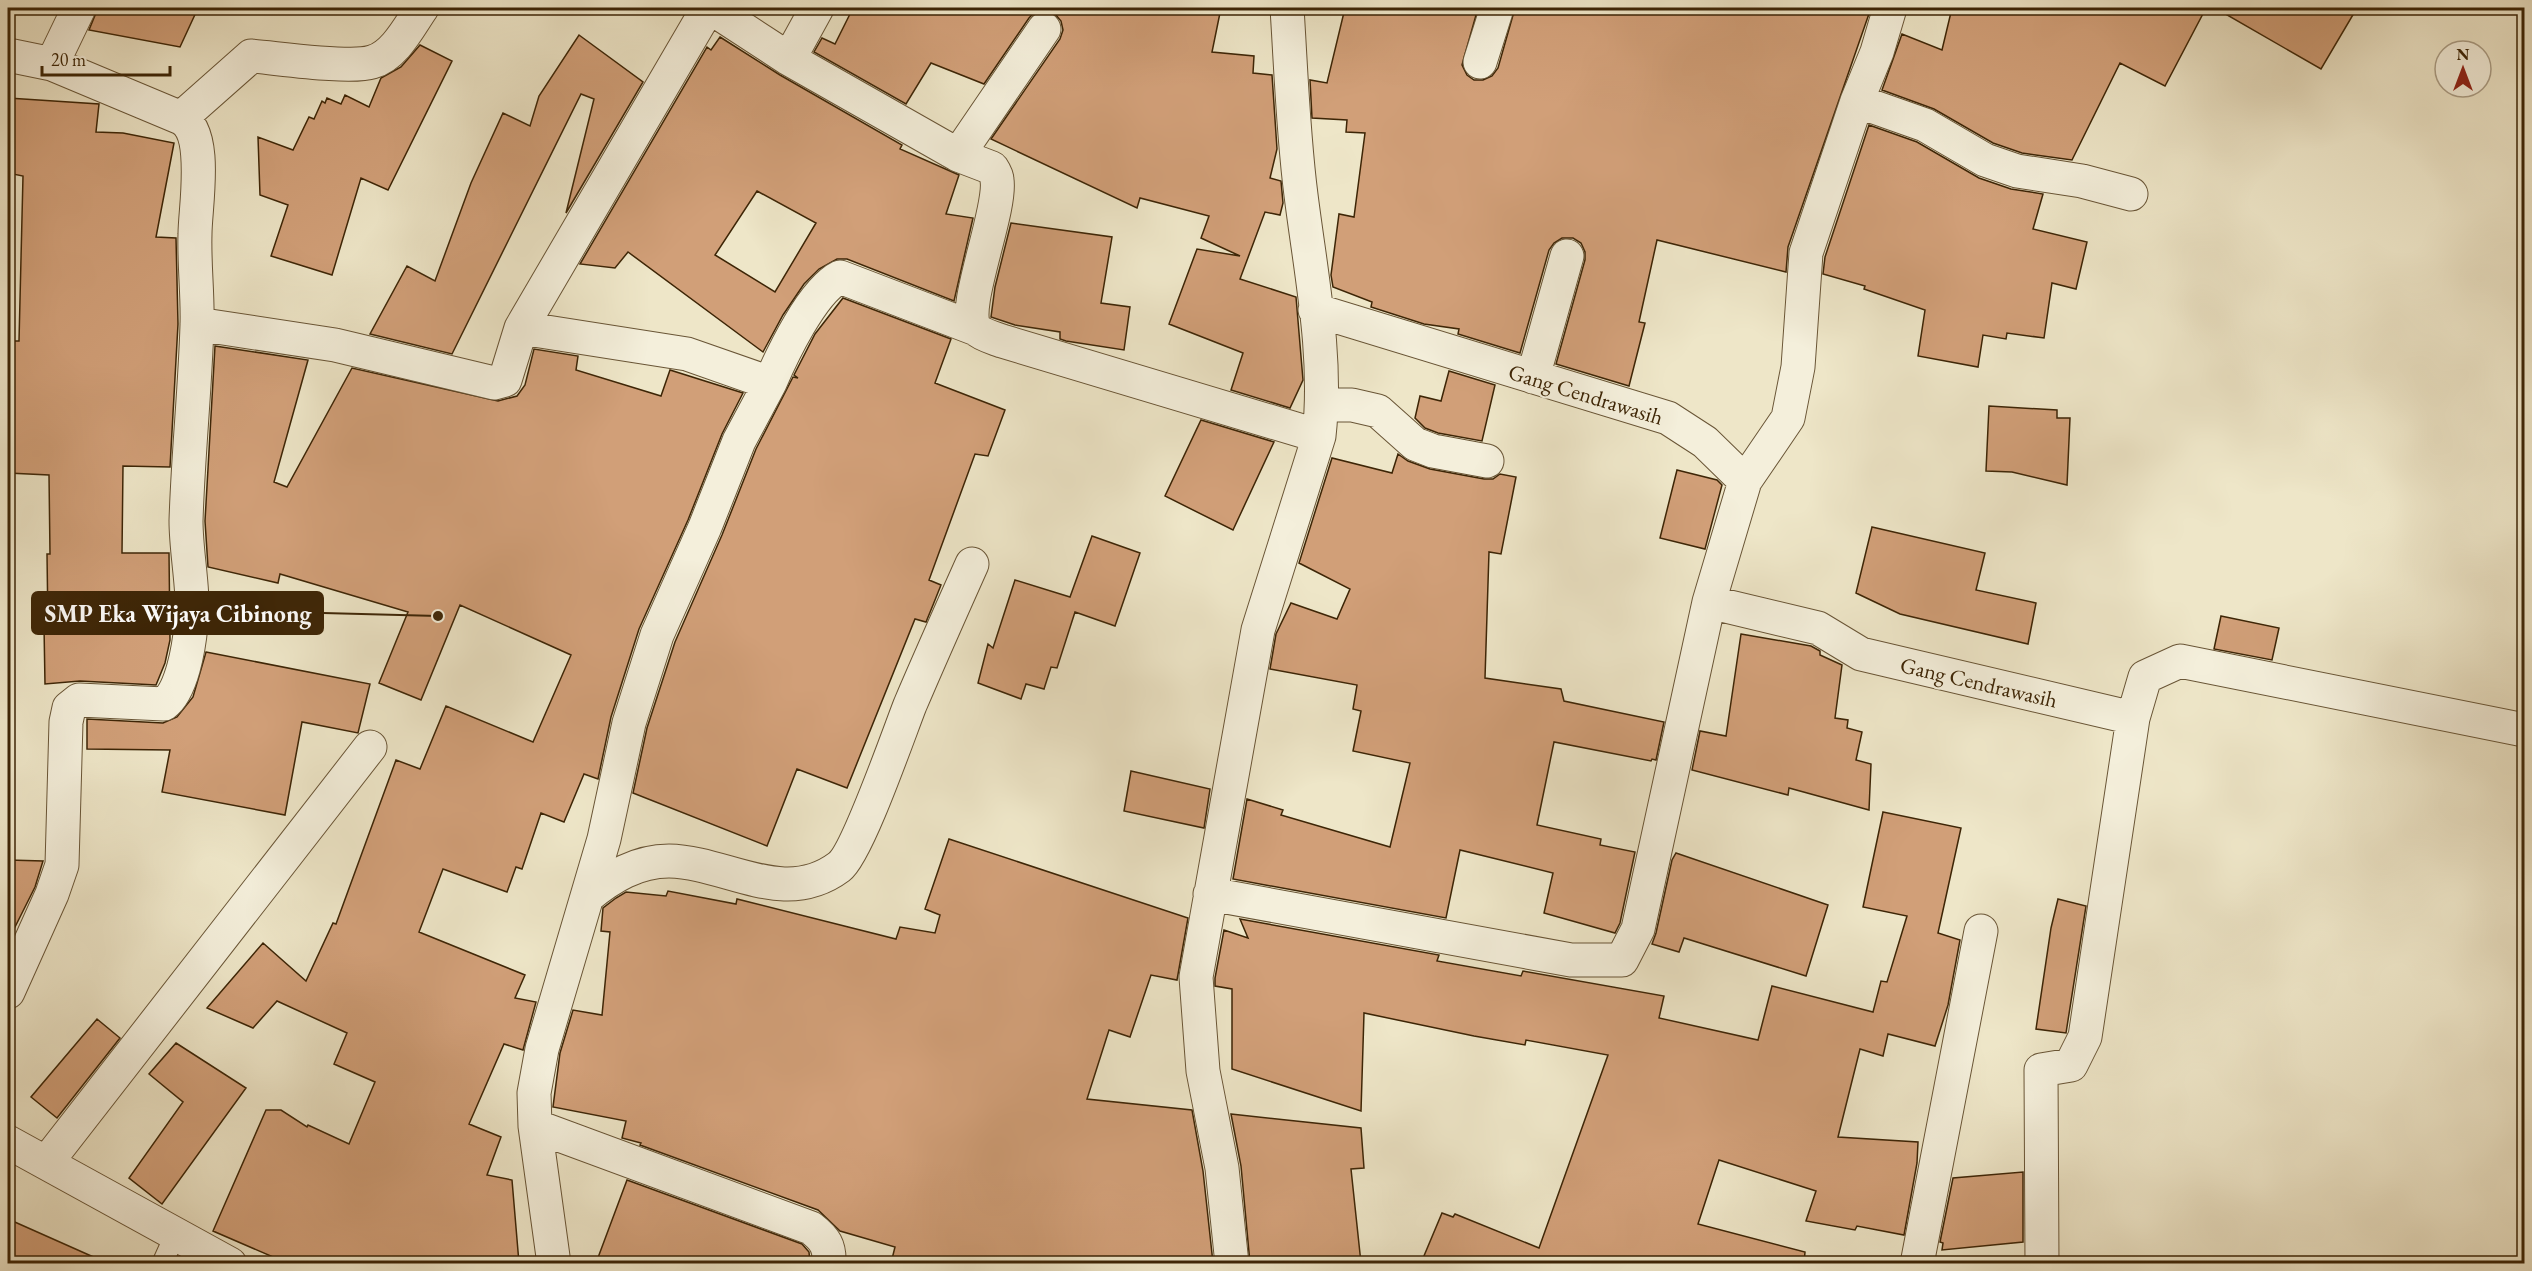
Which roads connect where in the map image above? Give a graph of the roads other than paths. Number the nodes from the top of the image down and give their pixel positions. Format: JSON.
{"nodes":[{"id":1,"x":79,"y":8,"type":"edge"},
{"id":2,"x":422,"y":8,"type":"edge"},
{"id":3,"x":709,"y":8,"type":"edge"},
{"id":4,"x":817,"y":8,"type":"edge"},
{"id":5,"x":1287,"y":8,"type":"edge"},
{"id":6,"x":1497,"y":8,"type":"edge"},
{"id":7,"x":1890,"y":8,"type":"edge"},
{"id":8,"x":1044,"y":29,"type":"dead end"},
{"id":9,"x":8,"y":55,"type":"edge"},
{"id":10,"x":789,"y":60,"type":"junction"},
{"id":11,"x":1480,"y":62,"type":"dead end"},
{"id":12,"x":52,"y":64,"type":"junction"},
{"id":13,"x":1857,"y":100,"type":"junction"},
{"id":14,"x":181,"y":117,"type":"junction"},
{"id":15,"x":958,"y":155,"type":"junction"},
{"id":16,"x":2131,"y":194,"type":"dead end"},
{"id":17,"x":1567,"y":256,"type":"dead end"},
{"id":18,"x":1315,"y":310,"type":"junction"},
{"id":19,"x":197,"y":324,"type":"junction"},
{"id":20,"x":521,"y":328,"type":"junction"},
{"id":21,"x":976,"y":329,"type":"junction"},
{"id":22,"x":1533,"y":376,"type":"junction"},
{"id":23,"x":770,"y":383,"type":"junction"},
{"id":24,"x":1321,"y":420,"type":"junction"},
{"id":25,"x":1487,"y":461,"type":"dead end"},
{"id":26,"x":1745,"y":481,"type":"junction"},
{"id":27,"x":972,"y":564,"type":"dead end"},
{"id":28,"x":1709,"y":602,"type":"junction"},
{"id":29,"x":2133,"y":718,"type":"junction"},
{"id":30,"x":2524,"y":730,"type":"edge"},
{"id":31,"x":370,"y":747,"type":"dead end"},
{"id":32,"x":1210,"y":894,"type":"junction"},
{"id":33,"x":588,"y":896,"type":"junction"},
{"id":34,"x":1981,"y":931,"type":"dead end"},
{"id":35,"x":8,"y":992,"type":"edge"},
{"id":36,"x":534,"y":1126,"type":"junction"},
{"id":37,"x":8,"y":1142,"type":"edge"},
{"id":38,"x":47,"y":1162,"type":"junction"},
{"id":39,"x":168,"y":1249,"type":"edge"},
{"id":40,"x":230,"y":1263,"type":"edge"},
{"id":41,"x":554,"y":1263,"type":"edge"},
{"id":42,"x":829,"y":1263,"type":"edge"},
{"id":43,"x":1232,"y":1263,"type":"edge"},
{"id":44,"x":1917,"y":1263,"type":"edge"},
{"id":45,"x":2042,"y":1263,"type":"edge"}],
"edges":[{"from":1,"to":12,"type":"street"},
{"from":2,"to":14,"type":"street"},
{"from":3,"to":10,"type":"street"},
{"from":3,"to":20,"type":"street"},
{"from":4,"to":10,"type":"street"},
{"from":5,"to":18,"type":"street"},
{"from":6,"to":11,"type":"street"},
{"from":7,"to":13,"type":"street"},
{"from":8,"to":15,"type":"street"},
{"from":9,"to":12,"type":"street"},
{"from":10,"to":15,"type":"street"},
{"from":12,"to":14,"type":"street"},
{"from":13,"to":16,"type":"street"},
{"from":13,"to":26,"type":"street"},
{"from":14,"to":19,"type":"street"},
{"from":15,"to":21,"type":"street"},
{"from":17,"to":22,"type":"street"},
{"from":18,"to":22,"type":"street","name":"Gang Cendrawasih"},
{"from":18,"to":24,"type":"street"},
{"from":19,"to":20,"type":"street"},
{"from":19,"to":35,"type":"street"},
{"from":20,"to":23,"type":"street"},
{"from":21,"to":23,"type":"street"},
{"from":21,"to":24,"type":"street"},
{"from":22,"to":26,"type":"street","name":"Gang Cendrawasih"},
{"from":23,"to":33,"type":"street"},
{"from":24,"to":25,"type":"street"},
{"from":24,"to":32,"type":"street"},
{"from":26,"to":28,"type":"street"},
{"from":27,"to":33,"type":"street"},
{"from":28,"to":29,"type":"street","name":"Gang Cendrawasih"},
{"from":28,"to":32,"type":"street"},
{"from":29,"to":30,"type":"street"},
{"from":29,"to":45,"type":"street"},
{"from":31,"to":38,"type":"street"},
{"from":32,"to":43,"type":"street"},
{"from":33,"to":36,"type":"street"},
{"from":34,"to":44,"type":"street"},
{"from":36,"to":41,"type":"street"},
{"from":36,"to":42,"type":"street"},
{"from":37,"to":38,"type":"street"},
{"from":38,"to":39,"type":"street"},
{"from":39,"to":40,"type":"street"}]}
